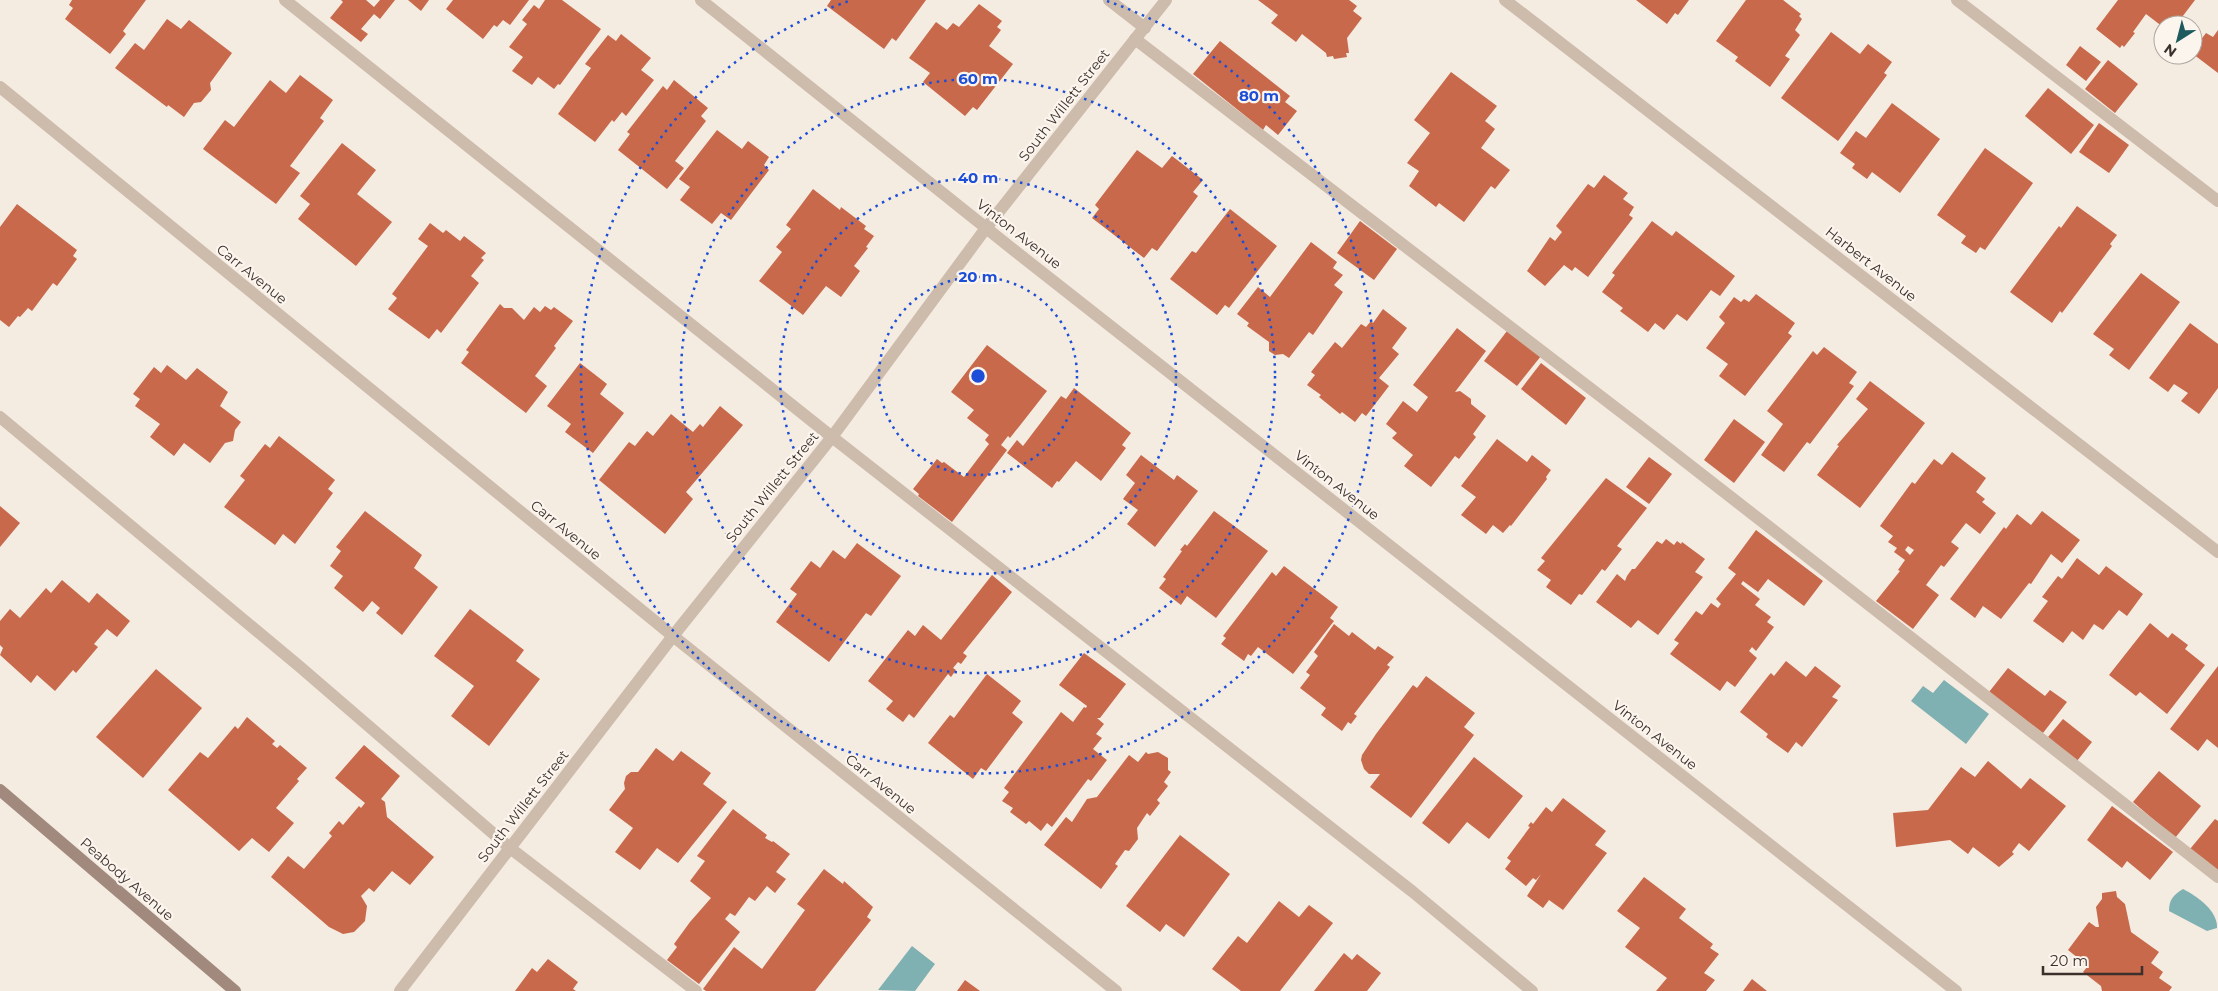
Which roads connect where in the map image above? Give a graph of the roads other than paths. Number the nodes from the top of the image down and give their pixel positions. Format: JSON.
{"nodes":[{"id":1,"x":285,"y":0,"type":"edge"},
{"id":2,"x":701,"y":0,"type":"edge"},
{"id":3,"x":1109,"y":0,"type":"edge"},
{"id":4,"x":1166,"y":0,"type":"edge"},
{"id":5,"x":1505,"y":0,"type":"edge"},
{"id":6,"x":1957,"y":0,"type":"edge"},
{"id":7,"x":1144,"y":28,"type":"junction"},
{"id":8,"x":1135,"y":39,"type":"junction"},
{"id":9,"x":0,"y":88,"type":"edge"},
{"id":10,"x":2218,"y":201,"type":"edge"},
{"id":11,"x":986,"y":228,"type":"junction"},
{"id":12,"x":0,"y":417,"type":"edge"},
{"id":13,"x":832,"y":437,"type":"junction"},
{"id":14,"x":2218,"y":552,"type":"edge"},
{"id":15,"x":673,"y":636,"type":"junction"},
{"id":16,"x":0,"y":790,"type":"edge"},
{"id":17,"x":510,"y":848,"type":"junction"},
{"id":18,"x":2218,"y":877,"type":"edge"},
{"id":19,"x":235,"y":991,"type":"edge"},
{"id":20,"x":400,"y":991,"type":"edge"},
{"id":21,"x":696,"y":991,"type":"edge"},
{"id":22,"x":1116,"y":991,"type":"edge"},
{"id":23,"x":1532,"y":991,"type":"edge"},
{"id":24,"x":1956,"y":991,"type":"edge"}],
"edges":[{"from":1,"to":13,"type":"street"},
{"from":2,"to":11,"type":"street","name":"Vinton Avenue"},
{"from":3,"to":7,"type":"street"},
{"from":4,"to":7,"type":"street","name":"South Willett Street"},
{"from":5,"to":14,"type":"street","name":"Harbert Avenue"},
{"from":6,"to":10,"type":"street"},
{"from":7,"to":8,"type":"street","name":"South Willett Street"},
{"from":8,"to":11,"type":"street","name":"South Willett Street"},
{"from":8,"to":18,"type":"street"},
{"from":9,"to":15,"type":"street","name":"Carr Avenue"},
{"from":11,"to":13,"type":"street","name":"South Willett Street"},
{"from":11,"to":24,"type":"street","name":"Vinton Avenue"},
{"from":12,"to":17,"type":"street"},
{"from":13,"to":15,"type":"street","name":"South Willett Street"},
{"from":13,"to":23,"type":"street"},
{"from":15,"to":17,"type":"street","name":"South Willett Street"},
{"from":15,"to":22,"type":"street","name":"Carr Avenue"},
{"from":16,"to":19,"type":"main road","name":"Peabody Avenue"},
{"from":17,"to":20,"type":"street","name":"South Willett Street"},
{"from":17,"to":21,"type":"street"}]}
